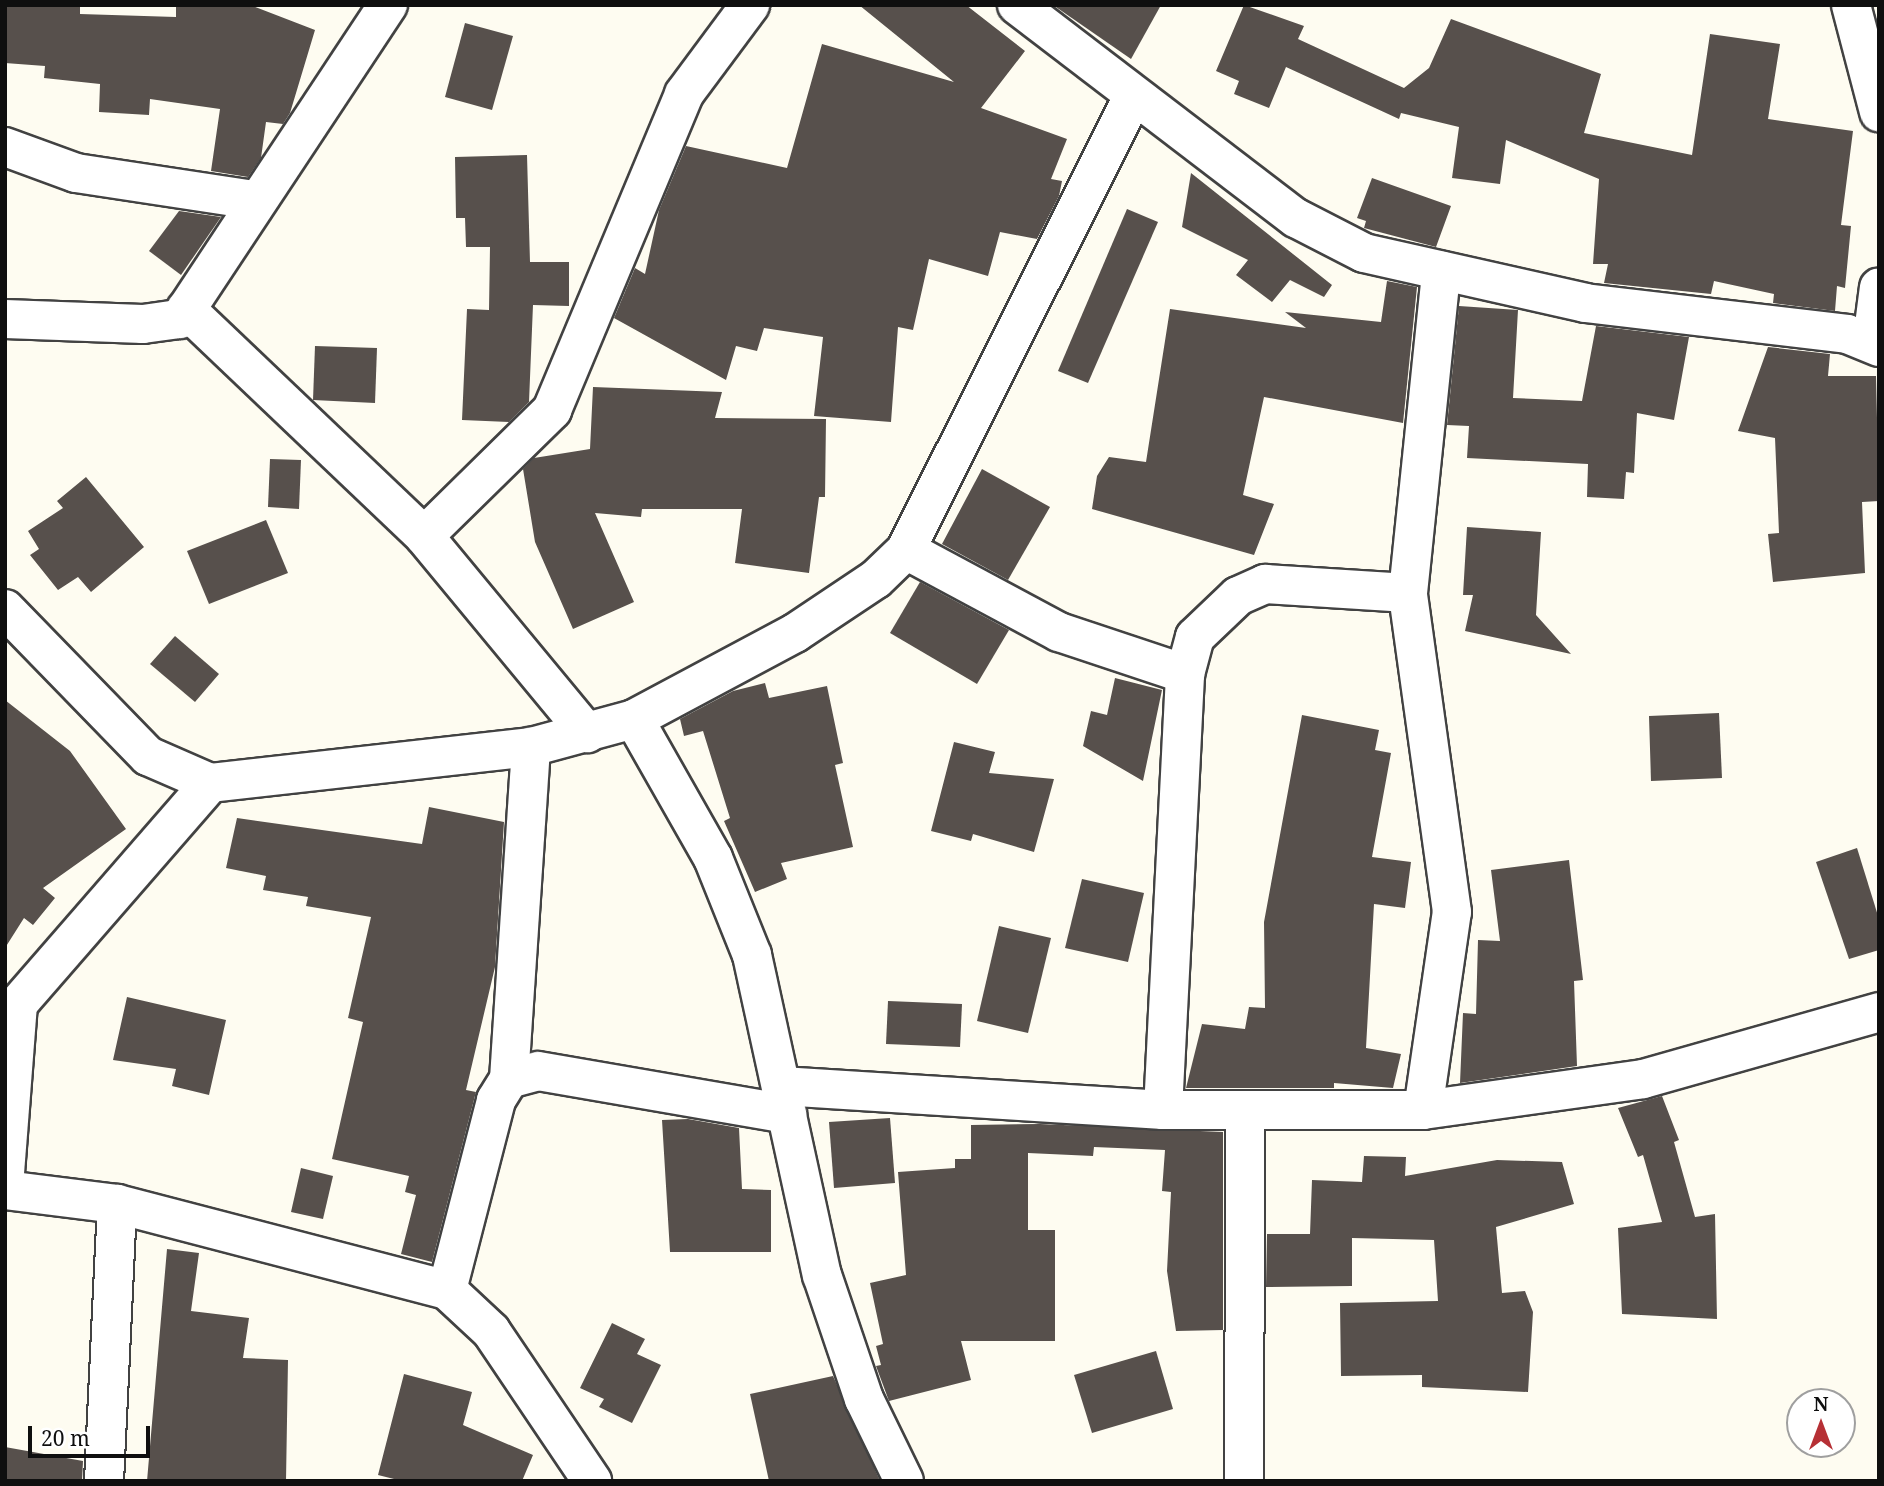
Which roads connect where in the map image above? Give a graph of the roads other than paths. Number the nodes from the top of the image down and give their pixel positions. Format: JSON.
{"nodes":[{"id":1,"x":387,"y":5,"type":"edge"},
{"id":2,"x":750,"y":5,"type":"edge"},
{"id":3,"x":1017,"y":5,"type":"edge"},
{"id":4,"x":1851,"y":5,"type":"edge"},
{"id":5,"x":1132,"y":98,"type":"junction"},
{"id":6,"x":1879,"y":112,"type":"edge"},
{"id":7,"x":5,"y":147,"type":"edge"},
{"id":8,"x":254,"y":200,"type":"junction"},
{"id":9,"x":1441,"y":271,"type":"junction"},
{"id":10,"x":1879,"y":287,"type":"edge"},
{"id":11,"x":186,"y":309,"type":"junction"},
{"id":12,"x":5,"y":319,"type":"edge"},
{"id":13,"x":1875,"y":344,"type":"edge"},
{"id":14,"x":424,"y":536,"type":"junction"},
{"id":15,"x":906,"y":550,"type":"junction"},
{"id":16,"x":1408,"y":593,"type":"junction"},
{"id":17,"x":5,"y":609,"type":"edge"},
{"id":18,"x":1185,"y":674,"type":"junction"},
{"id":19,"x":634,"y":719,"type":"junction"},
{"id":20,"x":587,"y":733,"type":"junction"},
{"id":21,"x":531,"y":747,"type":"junction"},
{"id":22,"x":210,"y":783,"type":"junction"},
{"id":23,"x":11,"y":1001,"type":"edge"},
{"id":24,"x":1879,"y":1012,"type":"edge"},
{"id":25,"x":509,"y":1079,"type":"junction"},
{"id":26,"x":784,"y":1100,"type":"junction"},
{"id":27,"x":1163,"y":1110,"type":"junction"},
{"id":28,"x":1423,"y":1110,"type":"junction"},
{"id":29,"x":1245,"y":1111,"type":"junction"},
{"id":30,"x":5,"y":1173,"type":"edge"},
{"id":31,"x":5,"y":1190,"type":"edge"},
{"id":32,"x":117,"y":1204,"type":"junction"},
{"id":33,"x":447,"y":1290,"type":"junction"},
{"id":34,"x":590,"y":1480,"type":"edge"},
{"id":35,"x":104,"y":1481,"type":"edge"},
{"id":36,"x":904,"y":1481,"type":"edge"},
{"id":37,"x":1244,"y":1481,"type":"edge"}],
"edges":[{"from":1,"to":8,"type":"street"},
{"from":2,"to":14,"type":"street"},
{"from":3,"to":5,"type":"street"},
{"from":4,"to":6,"type":"street"},
{"from":5,"to":9,"type":"street"},
{"from":5,"to":15,"type":"street"},
{"from":7,"to":8,"type":"street"},
{"from":8,"to":11,"type":"street"},
{"from":9,"to":13,"type":"street"},
{"from":9,"to":16,"type":"street"},
{"from":10,"to":13,"type":"street"},
{"from":11,"to":12,"type":"street"},
{"from":11,"to":14,"type":"street"},
{"from":14,"to":20,"type":"street"},
{"from":15,"to":18,"type":"street"},
{"from":15,"to":19,"type":"street"},
{"from":16,"to":18,"type":"street"},
{"from":16,"to":28,"type":"street"},
{"from":17,"to":22,"type":"street"},
{"from":18,"to":27,"type":"street"},
{"from":19,"to":20,"type":"street"},
{"from":19,"to":26,"type":"street"},
{"from":20,"to":21,"type":"street"},
{"from":21,"to":22,"type":"street"},
{"from":21,"to":25,"type":"street"},
{"from":22,"to":23,"type":"street"},
{"from":23,"to":30,"type":"street"},
{"from":24,"to":28,"type":"street"},
{"from":25,"to":26,"type":"street"},
{"from":25,"to":33,"type":"street"},
{"from":26,"to":27,"type":"street"},
{"from":26,"to":36,"type":"street"},
{"from":27,"to":29,"type":"street"},
{"from":28,"to":29,"type":"street"},
{"from":29,"to":37,"type":"street"},
{"from":31,"to":32,"type":"street"},
{"from":32,"to":33,"type":"street"},
{"from":32,"to":35,"type":"street"},
{"from":33,"to":34,"type":"street"}]}
